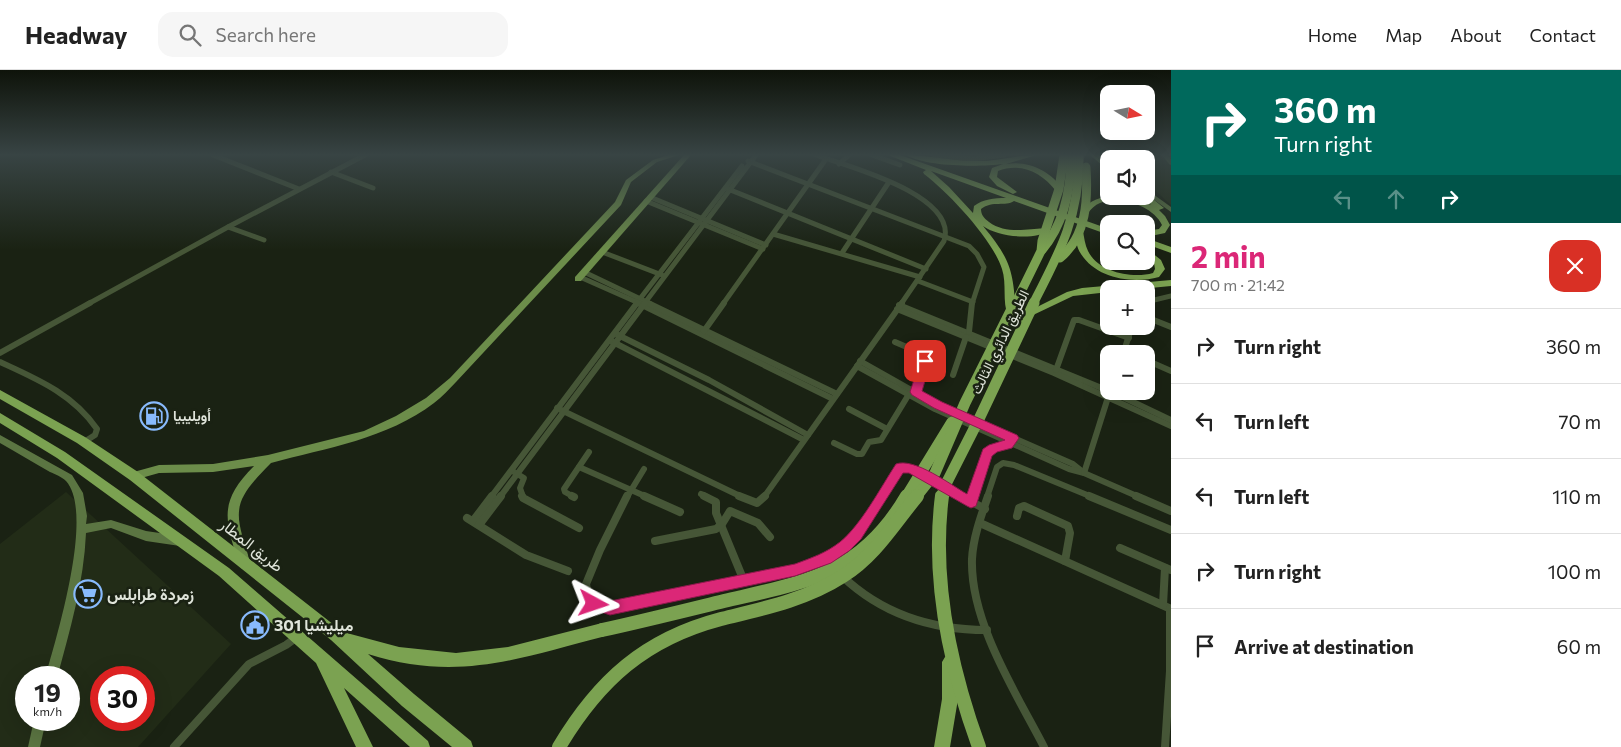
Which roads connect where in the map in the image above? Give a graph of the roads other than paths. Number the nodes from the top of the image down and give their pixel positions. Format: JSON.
{"nodes":[{"id":1,"x":293,"y":187,"type":"edge"},
{"id":2,"x":304,"y":187,"type":"edge"},
{"id":3,"x":369,"y":187,"type":"edge"},
{"id":4,"x":625,"y":187,"type":"edge"},
{"id":5,"x":659,"y":187,"type":"edge"},
{"id":6,"x":806,"y":187,"type":"edge"},
{"id":7,"x":815,"y":187,"type":"edge"},
{"id":8,"x":886,"y":187,"type":"edge"},
{"id":9,"x":900,"y":187,"type":"edge"},
{"id":10,"x":945,"y":187,"type":"edge"},
{"id":11,"x":985,"y":187,"type":"edge"},
{"id":12,"x":988,"y":187,"type":"edge"},
{"id":13,"x":1004,"y":187,"type":"edge"},
{"id":14,"x":1057,"y":187,"type":"edge"},
{"id":15,"x":1069,"y":187,"type":"edge"},
{"id":16,"x":1078,"y":187,"type":"edge"},
{"id":17,"x":1088,"y":187,"type":"edge"},
{"id":18,"x":373,"y":188,"type":"dead end"},
{"id":19,"x":299,"y":189,"type":"junction"},
{"id":20,"x":728,"y":189,"type":"joint"},
{"id":21,"x":1059,"y":189,"type":"joint"},
{"id":22,"x":1155,"y":198,"type":"edge"},
{"id":23,"x":648,"y":199,"type":"junction"},
{"id":24,"x":1030,"y":202,"type":"junction"},
{"id":25,"x":1155,"y":205,"type":"edge"},
{"id":26,"x":871,"y":208,"type":"junction"},
{"id":27,"x":1171,"y":210,"type":"edge"},
{"id":28,"x":1085,"y":211,"type":"junction"},
{"id":29,"x":788,"y":213,"type":"junction"},
{"id":30,"x":1171,"y":217,"type":"edge"},
{"id":31,"x":703,"y":221,"type":"junction"},
{"id":32,"x":228,"y":227,"type":"junction"},
{"id":33,"x":1100,"y":228,"type":"edge"},
{"id":34,"x":1100,"y":228,"type":"edge"},
{"id":35,"x":1046,"y":230,"type":"junction"},
{"id":36,"x":1079,"y":231,"type":"junction"},
{"id":37,"x":1155,"y":232,"type":"edge"},
{"id":38,"x":773,"y":234,"type":"junction"},
{"id":39,"x":945,"y":237,"type":"junction"},
{"id":40,"x":851,"y":238,"type":"junction"},
{"id":41,"x":264,"y":240,"type":"dead end"},
{"id":42,"x":1155,"y":246,"type":"edge"},
{"id":43,"x":764,"y":247,"type":"junction"},
{"id":44,"x":1040,"y":251,"type":"junction"},
{"id":45,"x":602,"y":252,"type":"junction"},
{"id":46,"x":1171,"y":252,"type":"edge"},
{"id":47,"x":842,"y":253,"type":"junction"},
{"id":48,"x":1058,"y":259,"type":"junction"},
{"id":49,"x":1155,"y":261,"type":"edge"},
{"id":50,"x":1100,"y":266,"type":"edge"},
{"id":51,"x":926,"y":269,"type":"junction"},
{"id":52,"x":1107,"y":270,"type":"edge"},
{"id":53,"x":662,"y":275,"type":"junction"},
{"id":54,"x":581,"y":276,"type":"joint"},
{"id":55,"x":919,"y":279,"type":"junction"},
{"id":56,"x":1171,"y":283,"type":"edge"},
{"id":57,"x":1171,"y":296,"type":"edge"},
{"id":58,"x":1155,"y":298,"type":"edge"},
{"id":59,"x":642,"y":302,"type":"junction"},
{"id":60,"x":972,"y":302,"type":"junction"},
{"id":61,"x":898,"y":307,"type":"junction"},
{"id":62,"x":1011,"y":313,"type":"junction"},
{"id":63,"x":1028,"y":314,"type":"junction"},
{"id":64,"x":1155,"y":321,"type":"edge"},
{"id":65,"x":1171,"y":327,"type":"edge"},
{"id":66,"x":704,"y":332,"type":"junction"},
{"id":67,"x":617,"y":335,"type":"junction"},
{"id":68,"x":968,"y":335,"type":"junction"},
{"id":69,"x":1130,"y":335,"type":"edge"},
{"id":70,"x":1129,"y":338,"type":"junction"},
{"id":71,"x":612,"y":341,"type":"junction"},
{"id":72,"x":894,"y":342,"type":"dead end"},
{"id":73,"x":1126,"y":345,"type":"edge"},
{"id":74,"x":0,"y":353,"type":"edge"},
{"id":75,"x":0,"y":362,"type":"edge"},
{"id":76,"x":859,"y":363,"type":"junction"},
{"id":77,"x":1155,"y":364,"type":"edge"},
{"id":78,"x":1171,"y":370,"type":"edge"},
{"id":79,"x":1055,"y":371,"type":"junction"},
{"id":80,"x":953,"y":375,"type":"dead end"},
{"id":81,"x":1100,"y":389,"type":"edge"},
{"id":82,"x":0,"y":394,"type":"edge"},
{"id":83,"x":838,"y":394,"type":"junction"},
{"id":84,"x":912,"y":394,"type":"junction"},
{"id":85,"x":833,"y":399,"type":"junction"},
{"id":86,"x":1107,"y":400,"type":"edge"},
{"id":87,"x":1122,"y":400,"type":"edge"},
{"id":88,"x":1125,"y":400,"type":"edge"},
{"id":89,"x":965,"y":404,"type":"junction"},
{"id":90,"x":557,"y":408,"type":"junction"},
{"id":91,"x":850,"y":410,"type":"dead end"},
{"id":92,"x":563,"y":412,"type":"junction"},
{"id":93,"x":0,"y":417,"type":"edge"},
{"id":94,"x":1171,"y":420,"type":"edge"},
{"id":95,"x":1171,"y":426,"type":"edge"},
{"id":96,"x":887,"y":429,"type":"junction"},
{"id":97,"x":806,"y":437,"type":"junction"},
{"id":98,"x":0,"y":439,"type":"edge"},
{"id":99,"x":1012,"y":440,"type":"junction"},
{"id":100,"x":84,"y":442,"type":"junction"},
{"id":101,"x":834,"y":443,"type":"dead end"},
{"id":102,"x":589,"y":452,"type":"dead end"},
{"id":103,"x":268,"y":459,"type":"junction"},
{"id":104,"x":579,"y":467,"type":"junction"},
{"id":105,"x":644,"y":469,"type":"dead end"},
{"id":106,"x":514,"y":472,"type":"junction"},
{"id":107,"x":1084,"y":473,"type":"junction"},
{"id":108,"x":134,"y":476,"type":"junction"},
{"id":109,"x":630,"y":489,"type":"junction"},
{"id":110,"x":702,"y":494,"type":"dead end"},
{"id":111,"x":574,"y":497,"type":"dead end"},
{"id":112,"x":971,"y":502,"type":"junction"},
{"id":113,"x":985,"y":509,"type":"junction"},
{"id":114,"x":680,"y":512,"type":"dead end"},
{"id":115,"x":1171,"y":512,"type":"edge"},
{"id":116,"x":1017,"y":516,"type":"dead end"},
{"id":117,"x":980,"y":523,"type":"junction"},
{"id":118,"x":722,"y":524,"type":"junction"},
{"id":119,"x":579,"y":528,"type":"dead end"},
{"id":120,"x":83,"y":529,"type":"junction"},
{"id":121,"x":1171,"y":530,"type":"edge"},
{"id":122,"x":770,"y":537,"type":"dead end"},
{"id":123,"x":655,"y":541,"type":"dead end"},
{"id":124,"x":182,"y":542,"type":"junction"},
{"id":125,"x":1120,"y":548,"type":"dead end"},
{"id":126,"x":826,"y":558,"type":"junction"},
{"id":127,"x":1065,"y":561,"type":"junction"},
{"id":128,"x":245,"y":564,"type":"junction"},
{"id":129,"x":1168,"y":569,"type":"edge"},
{"id":130,"x":568,"y":571,"type":"dead end"},
{"id":131,"x":744,"y":581,"type":"junction"},
{"id":132,"x":1168,"y":608,"type":"edge"},
{"id":133,"x":987,"y":630,"type":"junction"},
{"id":134,"x":336,"y":635,"type":"junction"},
{"id":135,"x":298,"y":637,"type":"junction"},
{"id":136,"x":949,"y":644,"type":"junction"},
{"id":137,"x":320,"y":656,"type":"junction"},
{"id":138,"x":54,"y":666,"type":"edge"},
{"id":139,"x":1170,"y":671,"type":"edge"},
{"id":140,"x":38,"y":731,"type":"edge"},
{"id":141,"x":1167,"y":743,"type":"edge"},
{"id":142,"x":34,"y":747,"type":"edge"},
{"id":143,"x":174,"y":747,"type":"edge"},
{"id":144,"x":365,"y":747,"type":"edge"},
{"id":145,"x":422,"y":747,"type":"edge"},
{"id":146,"x":465,"y":747,"type":"edge"},
{"id":147,"x":558,"y":747,"type":"edge"},
{"id":148,"x":942,"y":747,"type":"edge"},
{"id":149,"x":979,"y":747,"type":"edge"},
{"id":150,"x":1044,"y":747,"type":"edge"}],
"edges":[{"from":1,"to":19,"type":"street"},
{"from":2,"to":19,"type":"street"},
{"from":3,"to":18,"type":"street"},
{"from":4,"to":103,"type":"main road"},
{"from":5,"to":23,"type":"main road"},
{"from":6,"to":29,"type":"street"},
{"from":7,"to":26,"type":"street"},
{"from":8,"to":26,"type":"street"},
{"from":9,"to":39,"type":"street"},
{"from":10,"to":62,"type":"highway"},
{"from":11,"to":24,"type":"highway"},
{"from":12,"to":24,"type":"highway"},
{"from":13,"to":24,"type":"highway"},
{"from":14,"to":21,"type":"highway"},
{"from":15,"to":44,"type":"highway","name":"الطريق الدائري الثالث","bridge":true},
{"from":16,"to":48,"type":"highway","name":"الطريق الدائري الثالث","bridge":true},
{"from":17,"to":28,"type":"highway","name":"الطريق الدائري الثالث","bridge":true},
{"from":19,"to":32,"type":"street"},
{"from":20,"to":29,"type":"street"},
{"from":20,"to":31,"type":"street"},
{"from":21,"to":35,"type":"highway","name":"الطريق الدائري الثالث","bridge":true},
{"from":22,"to":27,"type":"main road"},
{"from":23,"to":31,"type":"street"},
{"from":23,"to":45,"type":"main road"},
{"from":24,"to":33,"type":"highway"},
{"from":24,"to":34,"type":"highway"},
{"from":24,"to":35,"type":"highway"},
{"from":25,"to":30,"type":"highway"},
{"from":26,"to":39,"type":"street"},
{"from":26,"to":40,"type":"street"},
{"from":28,"to":36,"type":"highway","name":"الطريق الدائري الثالث","bridge":true},
{"from":28,"to":37,"type":"highway"},
{"from":29,"to":38,"type":"street"},
{"from":29,"to":40,"type":"street"},
{"from":31,"to":43,"type":"street"},
{"from":31,"to":53,"type":"street"},
{"from":32,"to":41,"type":"street"},
{"from":32,"to":74,"type":"street"},
{"from":35,"to":44,"type":"highway","name":"الطريق الدائري الثالث","bridge":true},
{"from":36,"to":48,"type":"highway","name":"الطريق الدائري الثالث","bridge":true},
{"from":36,"to":50,"type":"highway"},
{"from":38,"to":43,"type":"street"},
{"from":38,"to":47,"type":"street"},
{"from":39,"to":51,"type":"street"},
{"from":39,"to":60,"type":"street"},
{"from":40,"to":47,"type":"street"},
{"from":40,"to":51,"type":"street"},
{"from":42,"to":46,"type":"highway"},
{"from":43,"to":66,"type":"street"},
{"from":44,"to":62,"type":"highway","name":"الطريق الدائري الثالث","bridge":true},
{"from":45,"to":53,"type":"street"},
{"from":45,"to":54,"type":"main road"},
{"from":47,"to":55,"type":"street"},
{"from":48,"to":63,"type":"highway","name":"الطريق الدائري الثالث","bridge":true},
{"from":49,"to":52,"type":"highway"},
{"from":51,"to":55,"type":"street"},
{"from":53,"to":59,"type":"street"},
{"from":54,"to":59,"type":"street"},
{"from":55,"to":60,"type":"street"},
{"from":55,"to":61,"type":"street"},
{"from":56,"to":63,"type":"highway"},
{"from":57,"to":58,"type":"street"},
{"from":59,"to":66,"type":"street"},
{"from":59,"to":67,"type":"street"},
{"from":60,"to":68,"type":"street"},
{"from":61,"to":68,"type":"street"},
{"from":61,"to":76,"type":"street"},
{"from":62,"to":89,"type":"highway","name":"الطريق الدائري الثالث","bridge":true},
{"from":63,"to":136,"type":"highway","name":"الطريق الدائري الثالث","bridge":true},
{"from":64,"to":65,"type":"street"},
{"from":66,"to":83,"type":"street"},
{"from":66,"to":85,"type":"street"},
{"from":67,"to":71,"type":"street"},
{"from":67,"to":97,"type":"street"},
{"from":68,"to":79,"type":"street"},
{"from":68,"to":80,"type":"street"},
{"from":69,"to":70,"type":"street"},
{"from":70,"to":73,"type":"street"},
{"from":70,"to":79,"type":"street"},
{"from":71,"to":90,"type":"street"},
{"from":71,"to":92,"type":"street"},
{"from":71,"to":97,"type":"street"},
{"from":72,"to":84,"type":"street"},
{"from":75,"to":100,"type":"street"},
{"from":76,"to":83,"type":"street"},
{"from":76,"to":84,"type":"street"},
{"from":77,"to":78,"type":"street"},
{"from":79,"to":81,"type":"street"},
{"from":82,"to":100,"type":"highway","name":"طريق المطار"},
{"from":83,"to":85,"type":"street"},
{"from":84,"to":96,"type":"street"},
{"from":84,"to":99,"type":"street"},
{"from":85,"to":97,"type":"street"},
{"from":86,"to":107,"type":"street"},
{"from":87,"to":95,"type":"street"},
{"from":88,"to":94,"type":"street"},
{"from":89,"to":134,"type":"highway","bridge":true},
{"from":89,"to":147,"type":"highway","name":"الطريق الدائري الثالث","bridge":true},
{"from":90,"to":92,"type":"street"},
{"from":90,"to":106,"type":"street"},
{"from":91,"to":96,"type":"street"},
{"from":92,"to":97,"type":"street"},
{"from":92,"to":106,"type":"street"},
{"from":93,"to":124,"type":"highway"},
{"from":96,"to":101,"type":"street"},
{"from":98,"to":120,"type":"main road"},
{"from":99,"to":107,"type":"street"},
{"from":99,"to":112,"type":"street"},
{"from":100,"to":108,"type":"highway","name":"طريق المطار"},
{"from":102,"to":104,"type":"street"},
{"from":103,"to":108,"type":"main road"},
{"from":103,"to":128,"type":"main road"},
{"from":104,"to":109,"type":"street"},
{"from":104,"to":111,"type":"street"},
{"from":105,"to":109,"type":"street"},
{"from":106,"to":119,"type":"street"},
{"from":106,"to":130,"type":"street"},
{"from":107,"to":115,"type":"street"},
{"from":108,"to":128,"type":"highway","name":"طريق المطار"},
{"from":109,"to":114,"type":"street"},
{"from":109,"to":131,"type":"street"},
{"from":110,"to":118,"type":"street"},
{"from":112,"to":113,"type":"street"},
{"from":112,"to":126,"type":"street"},
{"from":113,"to":117,"type":"street"},
{"from":113,"to":121,"type":"street"},
{"from":116,"to":127,"type":"street"},
{"from":117,"to":127,"type":"street"},
{"from":117,"to":133,"type":"street"},
{"from":118,"to":122,"type":"street"},
{"from":118,"to":123,"type":"street"},
{"from":118,"to":131,"type":"street"},
{"from":120,"to":124,"type":"main road"},
{"from":120,"to":138,"type":"main road"},
{"from":124,"to":135,"type":"highway"},
{"from":125,"to":129,"type":"street"},
{"from":126,"to":131,"type":"street"},
{"from":126,"to":133,"type":"street"},
{"from":127,"to":132,"type":"street"},
{"from":128,"to":134,"type":"highway","name":"طريق المطار"},
{"from":129,"to":132,"type":"street"},
{"from":132,"to":139,"type":"street"},
{"from":133,"to":150,"type":"street"},
{"from":134,"to":146,"type":"highway","name":"طريق المطار"},
{"from":135,"to":137,"type":"highway"},
{"from":135,"to":143,"type":"street"},
{"from":136,"to":148,"type":"highway","bridge":true},
{"from":136,"to":149,"type":"highway","bridge":true},
{"from":137,"to":144,"type":"highway"},
{"from":137,"to":145,"type":"highway"},
{"from":139,"to":141,"type":"street"},
{"from":140,"to":142,"type":"main road"}]}
